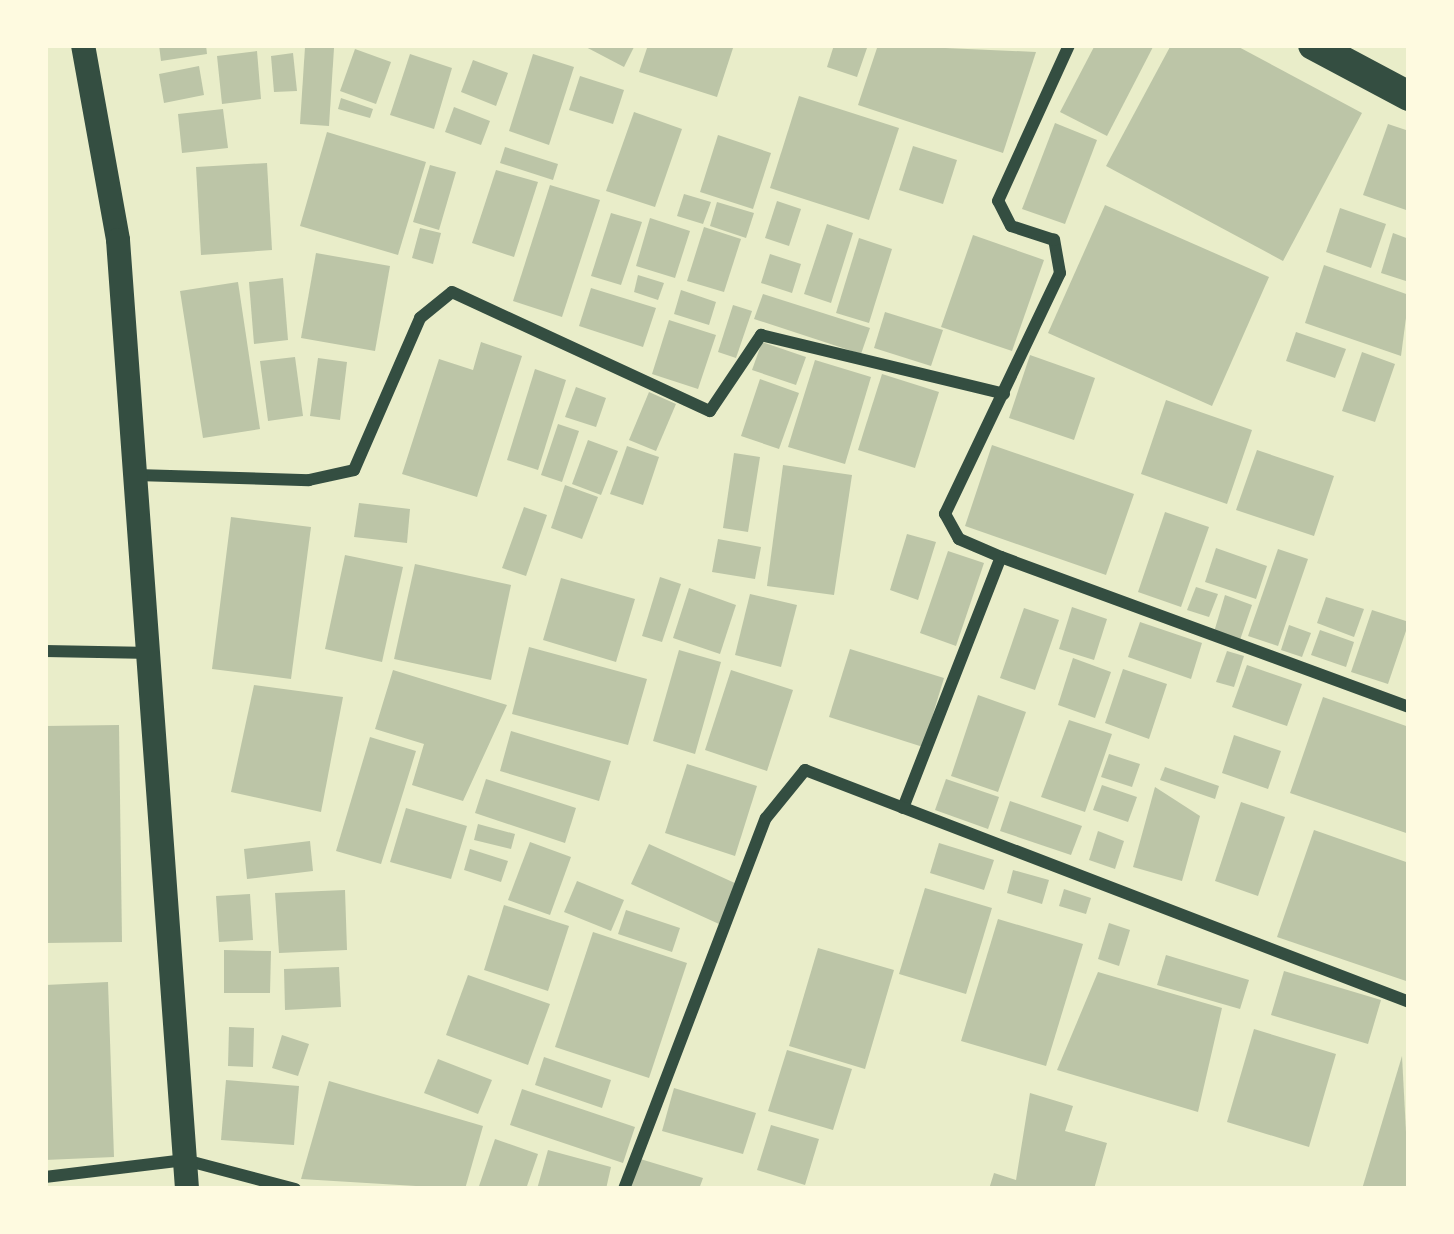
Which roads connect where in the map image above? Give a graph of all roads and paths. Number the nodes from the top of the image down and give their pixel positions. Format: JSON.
{"nodes":[{"id":1,"x":83,"y":45,"type":"edge"},
{"id":2,"x":1069,"y":45,"type":"edge"},
{"id":3,"x":1313,"y":45,"type":"edge"},
{"id":4,"x":1409,"y":97,"type":"edge"},
{"id":5,"x":1004,"y":394,"type":"junction"},
{"id":6,"x":135,"y":475,"type":"junction"},
{"id":7,"x":1001,"y":557,"type":"junction"},
{"id":8,"x":45,"y":651,"type":"edge"},
{"id":9,"x":152,"y":653,"type":"junction"},
{"id":10,"x":1409,"y":707,"type":"edge"},
{"id":11,"x":903,"y":808,"type":"junction"},
{"id":12,"x":1409,"y":1002,"type":"edge"},
{"id":13,"x":185,"y":1160,"type":"junction"},
{"id":14,"x":45,"y":1177,"type":"edge"},
{"id":15,"x":187,"y":1189,"type":"edge"},
{"id":16,"x":295,"y":1189,"type":"edge"},
{"id":17,"x":624,"y":1189,"type":"edge"}],
"edges":[{"from":1,"to":6,"type":"main road"},
{"from":2,"to":5,"type":"street"},
{"from":3,"to":4,"type":"main road"},
{"from":5,"to":6,"type":"street"},
{"from":5,"to":7,"type":"street"},
{"from":6,"to":9,"type":"main road"},
{"from":7,"to":10,"type":"street"},
{"from":7,"to":11,"type":"street"},
{"from":8,"to":9,"type":"street"},
{"from":9,"to":13,"type":"main road"},
{"from":11,"to":12,"type":"street"},
{"from":11,"to":17,"type":"street"},
{"from":13,"to":14,"type":"street"},
{"from":13,"to":15,"type":"main road"},
{"from":13,"to":16,"type":"street"}]}
